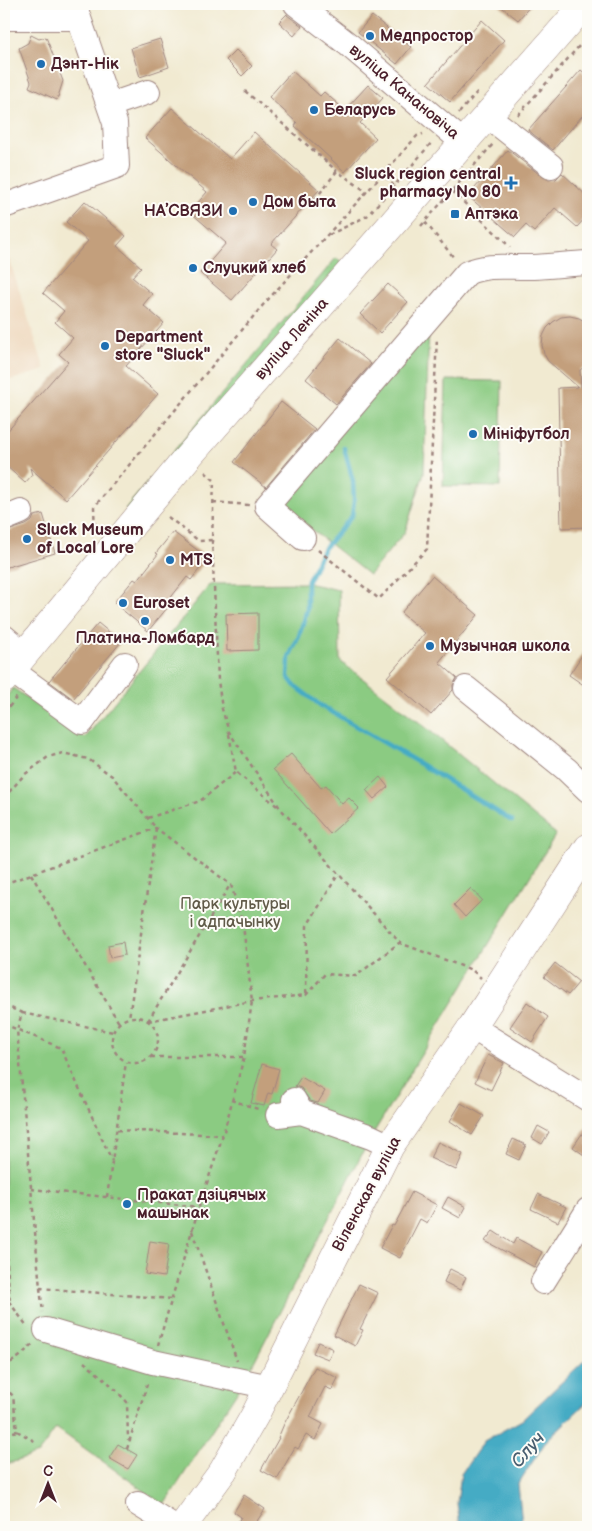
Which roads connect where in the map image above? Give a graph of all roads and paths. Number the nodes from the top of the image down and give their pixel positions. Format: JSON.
{"nodes":[{"id":1,"x":296,"y":4,"type":"edge"},
{"id":2,"x":585,"y":4,"type":"edge"},
{"id":3,"x":77,"y":11,"type":"edge"},
{"id":4,"x":4,"y":18,"type":"edge"},
{"id":5,"x":588,"y":36,"type":"edge"},
{"id":6,"x":245,"y":91,"type":"dead end"},
{"id":7,"x":148,"y":92,"type":"dead end"},
{"id":8,"x":110,"y":105,"type":"junction"},
{"id":9,"x":497,"y":123,"type":"junction"},
{"id":10,"x":455,"y":135,"type":"junction"},
{"id":11,"x":551,"y":166,"type":"dead end"},
{"id":12,"x":337,"y":171,"type":"junction"},
{"id":13,"x":383,"y":174,"type":"junction"},
{"id":14,"x":394,"y":186,"type":"junction"},
{"id":15,"x":452,"y":191,"type":"junction"},
{"id":16,"x":367,"y":192,"type":"junction"},
{"id":17,"x":4,"y":206,"type":"edge"},
{"id":18,"x":310,"y":206,"type":"dead end"},
{"id":19,"x":425,"y":222,"type":"junction"},
{"id":20,"x":418,"y":229,"type":"dead end"},
{"id":21,"x":327,"y":236,"type":"junction"},
{"id":22,"x":588,"y":263,"type":"edge"},
{"id":23,"x":531,"y":267,"type":"junction"},
{"id":24,"x":467,"y":273,"type":"junction"},
{"id":25,"x":439,"y":304,"type":"junction"},
{"id":26,"x":205,"y":472,"type":"dead end"},
{"id":27,"x":213,"y":502,"type":"junction"},
{"id":28,"x":267,"y":506,"type":"junction"},
{"id":29,"x":168,"y":517,"type":"dead end"},
{"id":30,"x":303,"y":538,"type":"dead end"},
{"id":31,"x":95,"y":540,"type":"dead end"},
{"id":32,"x":212,"y":540,"type":"junction"},
{"id":33,"x":332,"y":562,"type":"dead end"},
{"id":34,"x":124,"y":664,"type":"dead end"},
{"id":35,"x":14,"y":665,"type":"edge"},
{"id":36,"x":466,"y":688,"type":"dead end"},
{"id":37,"x":4,"y":713,"type":"edge"},
{"id":38,"x":229,"y":732,"type":"junction"},
{"id":39,"x":236,"y":772,"type":"junction"},
{"id":40,"x":588,"y":790,"type":"edge"},
{"id":41,"x":4,"y":798,"type":"edge"},
{"id":42,"x":280,"y":808,"type":"junction"},
{"id":43,"x":148,"y":818,"type":"junction"},
{"id":44,"x":156,"y":828,"type":"junction"},
{"id":45,"x":588,"y":848,"type":"edge"},
{"id":46,"x":31,"y":874,"type":"junction"},
{"id":47,"x":339,"y":874,"type":"junction"},
{"id":48,"x":4,"y":884,"type":"edge"},
{"id":49,"x":231,"y":884,"type":"junction"},
{"id":50,"x":400,"y":943,"type":"junction"},
{"id":51,"x":484,"y":980,"type":"dead end"},
{"id":52,"x":306,"y":995,"type":"junction"},
{"id":53,"x":252,"y":1001,"type":"junction"},
{"id":54,"x":4,"y":1005,"type":"edge"},
{"id":55,"x":22,"y":1013,"type":"junction"},
{"id":56,"x":130,"y":1018,"type":"junction"},
{"id":57,"x":148,"y":1021,"type":"junction"},
{"id":58,"x":119,"y":1023,"type":"junction"},
{"id":59,"x":4,"y":1024,"type":"edge"},
{"id":60,"x":472,"y":1027,"type":"junction"},
{"id":61,"x":17,"y":1030,"type":"junction"},
{"id":62,"x":113,"y":1032,"type":"junction"},
{"id":63,"x":151,"y":1057,"type":"junction"},
{"id":64,"x":244,"y":1057,"type":"junction"},
{"id":65,"x":126,"y":1062,"type":"junction"},
{"id":66,"x":588,"y":1099,"type":"edge"},
{"id":67,"x":232,"y":1100,"type":"junction"},
{"id":68,"x":291,"y":1109,"type":"joint"},
{"id":69,"x":117,"y":1130,"type":"junction"},
{"id":70,"x":223,"y":1135,"type":"junction"},
{"id":71,"x":390,"y":1146,"type":"junction"},
{"id":72,"x":112,"y":1161,"type":"junction"},
{"id":73,"x":31,"y":1189,"type":"junction"},
{"id":74,"x":107,"y":1197,"type":"junction"},
{"id":75,"x":199,"y":1207,"type":"junction"},
{"id":76,"x":588,"y":1210,"type":"edge"},
{"id":77,"x":4,"y":1224,"type":"edge"},
{"id":78,"x":192,"y":1231,"type":"junction"},
{"id":79,"x":543,"y":1282,"type":"dead end"},
{"id":80,"x":40,"y":1288,"type":"junction"},
{"id":81,"x":4,"y":1295,"type":"edge"},
{"id":82,"x":172,"y":1298,"type":"junction"},
{"id":83,"x":10,"y":1304,"type":"junction"},
{"id":84,"x":42,"y":1335,"type":"junction"},
{"id":85,"x":82,"y":1361,"type":"dead end"},
{"id":86,"x":153,"y":1362,"type":"junction"},
{"id":87,"x":4,"y":1367,"type":"edge"},
{"id":88,"x":244,"y":1381,"type":"junction"},
{"id":89,"x":4,"y":1387,"type":"edge"},
{"id":90,"x":270,"y":1387,"type":"junction"},
{"id":91,"x":17,"y":1431,"type":"junction"},
{"id":92,"x":4,"y":1434,"type":"edge"},
{"id":93,"x":36,"y":1442,"type":"dead end"},
{"id":94,"x":128,"y":1444,"type":"junction"},
{"id":95,"x":127,"y":1449,"type":"dead end"},
{"id":96,"x":138,"y":1504,"type":"dead end"},
{"id":97,"x":175,"y":1527,"type":"edge"},
{"id":98,"x":182,"y":1527,"type":"edge"}],
"edges":[{"from":1,"to":10,"type":"street","name":"вуліца Канановіча"},
{"from":2,"to":9,"type":"main road","name":"вуліца Леніна"},
{"from":3,"to":4,"type":"street"},
{"from":3,"to":8,"type":"street"},
{"from":5,"to":9,"type":"path"},
{"from":6,"to":12,"type":"path"},
{"from":7,"to":8,"type":"street"},
{"from":8,"to":17,"type":"street"},
{"from":9,"to":10,"type":"main road","name":"вуліца Леніна"},
{"from":9,"to":11,"type":"street"},
{"from":9,"to":15,"type":"path"},
{"from":10,"to":13,"type":"path"},
{"from":10,"to":14,"type":"path"},
{"from":10,"to":35,"type":"main road","name":"вуліца Леніна"},
{"from":12,"to":16,"type":"path"},
{"from":12,"to":18,"type":"path"},
{"from":13,"to":14,"type":"path"},
{"from":13,"to":16,"type":"path"},
{"from":14,"to":21,"type":"path"},
{"from":15,"to":19,"type":"path"},
{"from":15,"to":23,"type":"path"},
{"from":16,"to":21,"type":"path"},
{"from":19,"to":20,"type":"path"},
{"from":19,"to":24,"type":"path"},
{"from":21,"to":31,"type":"path"},
{"from":22,"to":23,"type":"street"},
{"from":23,"to":24,"type":"street"},
{"from":24,"to":25,"type":"street"},
{"from":25,"to":28,"type":"street"},
{"from":25,"to":33,"type":"path"},
{"from":26,"to":27,"type":"path"},
{"from":27,"to":28,"type":"path"},
{"from":27,"to":32,"type":"path"},
{"from":28,"to":30,"type":"street"},
{"from":29,"to":32,"type":"path"},
{"from":32,"to":38,"type":"path"},
{"from":34,"to":35,"type":"street"},
{"from":35,"to":37,"type":"path"},
{"from":36,"to":40,"type":"street"},
{"from":38,"to":39,"type":"path"},
{"from":38,"to":42,"type":"path"},
{"from":39,"to":42,"type":"path"},
{"from":39,"to":43,"type":"path"},
{"from":41,"to":43,"type":"path"},
{"from":42,"to":47,"type":"path"},
{"from":43,"to":44,"type":"path"},
{"from":44,"to":46,"type":"path"},
{"from":44,"to":49,"type":"path"},
{"from":44,"to":56,"type":"path"},
{"from":45,"to":60,"type":"main road","name":"Віленская вуліца"},
{"from":46,"to":48,"type":"path"},
{"from":46,"to":58,"type":"path"},
{"from":47,"to":50,"type":"path"},
{"from":47,"to":52,"type":"path"},
{"from":49,"to":53,"type":"path"},
{"from":49,"to":57,"type":"path"},
{"from":50,"to":51,"type":"path"},
{"from":50,"to":52,"type":"path"},
{"from":52,"to":53,"type":"path"},
{"from":53,"to":57,"type":"path"},
{"from":53,"to":64,"type":"path"},
{"from":54,"to":55,"type":"path"},
{"from":55,"to":61,"type":"path"},
{"from":55,"to":62,"type":"path"},
{"from":56,"to":57,"type":"path"},
{"from":56,"to":58,"type":"path"},
{"from":57,"to":63,"type":"path"},
{"from":58,"to":62,"type":"path"},
{"from":59,"to":61,"type":"path"},
{"from":60,"to":66,"type":"street"},
{"from":60,"to":71,"type":"main road","name":"Віленская вуліца"},
{"from":61,"to":72,"type":"path"},
{"from":61,"to":73,"type":"path"},
{"from":62,"to":65,"type":"path"},
{"from":63,"to":64,"type":"path"},
{"from":63,"to":65,"type":"path"},
{"from":64,"to":67,"type":"path"},
{"from":65,"to":69,"type":"path"},
{"from":67,"to":68,"type":"path"},
{"from":67,"to":70,"type":"path"},
{"from":68,"to":71,"type":"street"},
{"from":69,"to":70,"type":"path"},
{"from":69,"to":72,"type":"path"},
{"from":70,"to":75,"type":"path"},
{"from":71,"to":90,"type":"main road","name":"Віленская вуліца"},
{"from":72,"to":74,"type":"path"},
{"from":73,"to":74,"type":"path"},
{"from":73,"to":80,"type":"path"},
{"from":74,"to":75,"type":"path"},
{"from":75,"to":78,"type":"path"},
{"from":76,"to":79,"type":"street"},
{"from":77,"to":83,"type":"path"},
{"from":78,"to":82,"type":"path"},
{"from":78,"to":88,"type":"path"},
{"from":80,"to":82,"type":"path"},
{"from":80,"to":84,"type":"path"},
{"from":81,"to":83,"type":"path"},
{"from":82,"to":86,"type":"path"},
{"from":83,"to":84,"type":"path"},
{"from":84,"to":86,"type":"street"},
{"from":84,"to":87,"type":"path"},
{"from":85,"to":94,"type":"path"},
{"from":86,"to":88,"type":"street"},
{"from":86,"to":94,"type":"path"},
{"from":88,"to":90,"type":"street"},
{"from":89,"to":91,"type":"path"},
{"from":90,"to":98,"type":"main road","name":"Віленская вуліца"},
{"from":91,"to":92,"type":"path"},
{"from":91,"to":93,"type":"path"},
{"from":94,"to":95,"type":"path"},
{"from":96,"to":97,"type":"street"}]}
